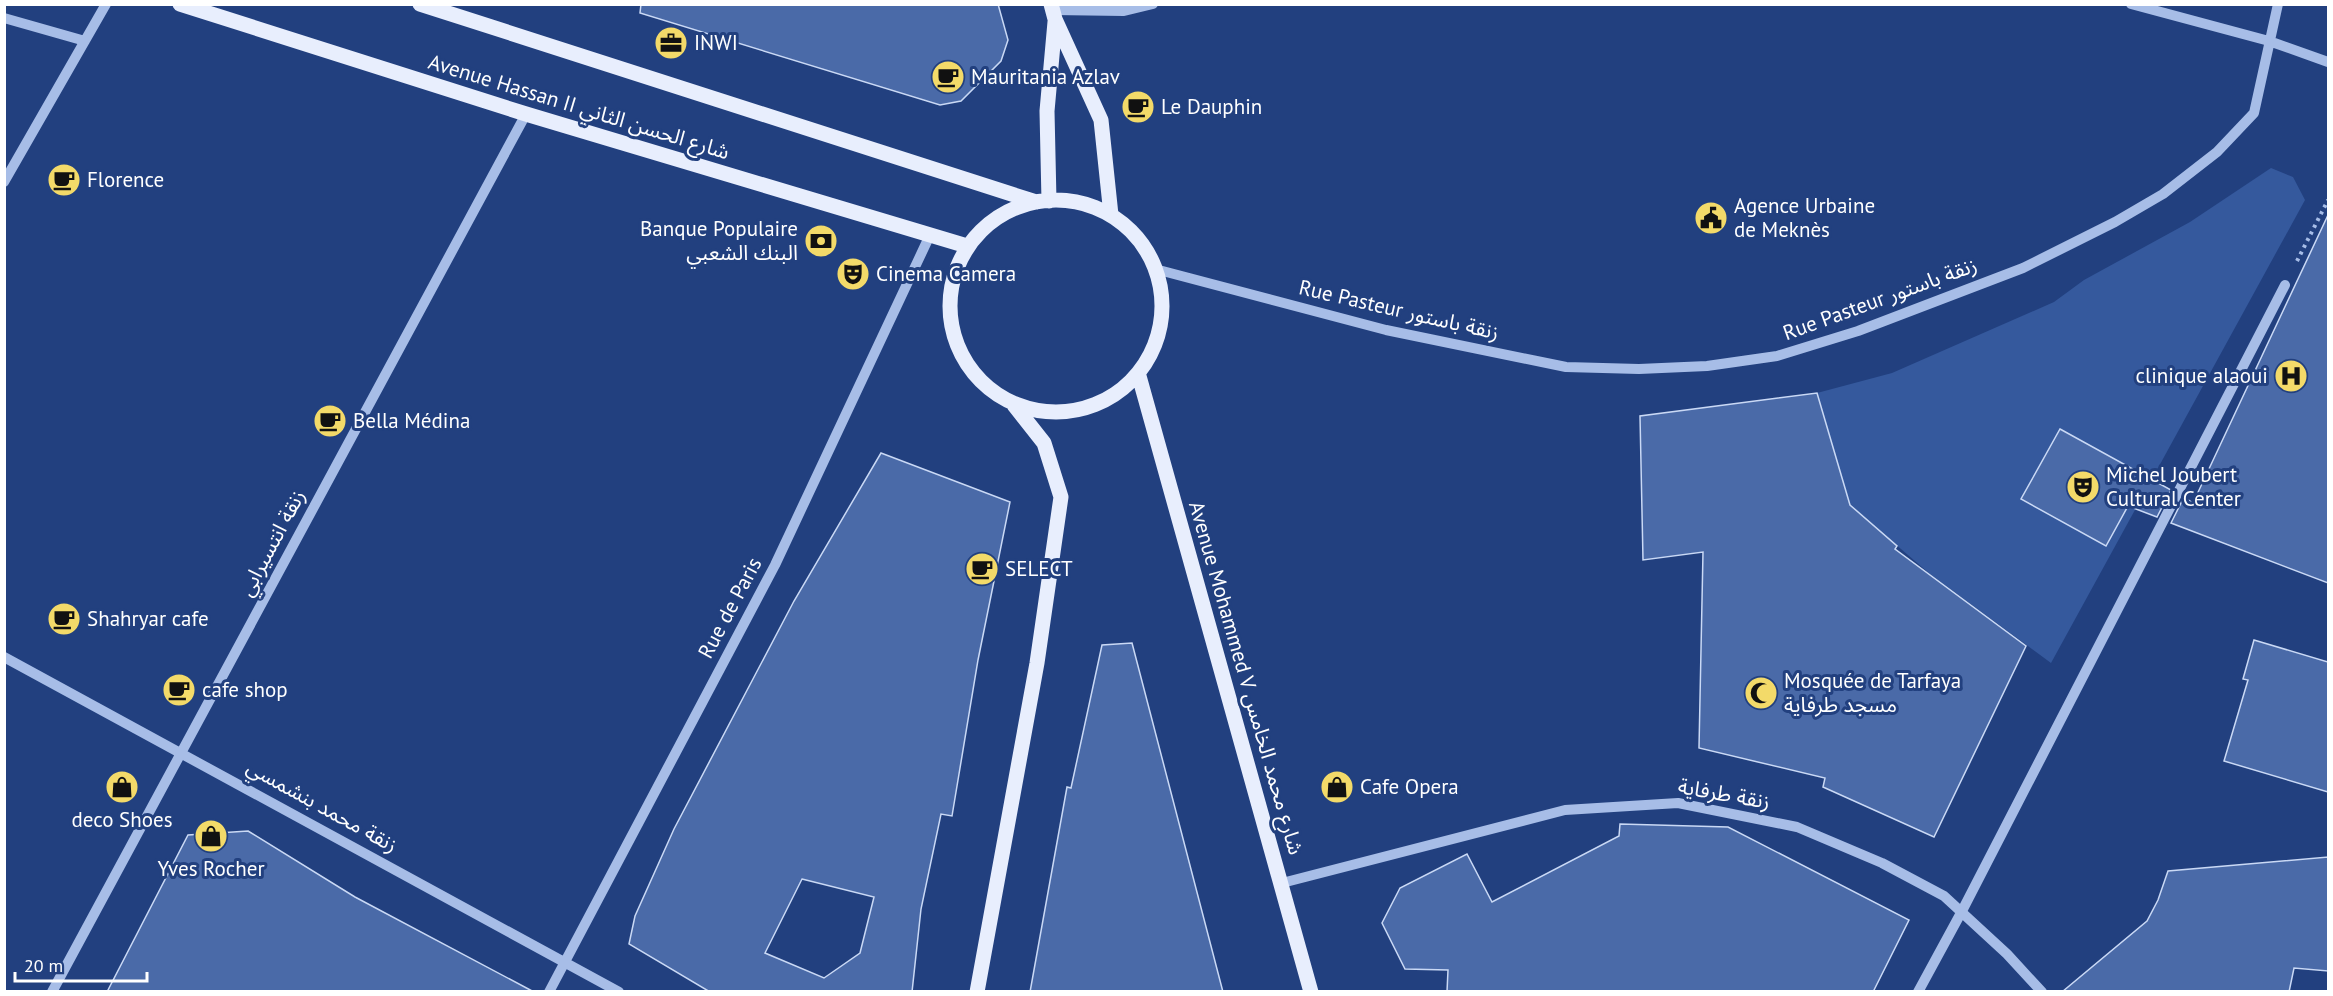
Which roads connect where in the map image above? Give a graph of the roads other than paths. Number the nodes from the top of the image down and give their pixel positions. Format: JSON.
{"nodes":[{"id":1,"x":106,"y":4,"type":"edge"},
{"id":2,"x":180,"y":4,"type":"edge"},
{"id":3,"x":420,"y":4,"type":"edge"},
{"id":4,"x":1153,"y":4,"type":"edge"},
{"id":5,"x":2131,"y":4,"type":"edge"},
{"id":6,"x":2278,"y":4,"type":"edge"},
{"id":7,"x":1053,"y":11,"type":"edge"},
{"id":8,"x":4,"y":18,"type":"edge"},
{"id":9,"x":85,"y":41,"type":"junction"},
{"id":10,"x":2269,"y":41,"type":"junction"},
{"id":11,"x":2328,"y":62,"type":"edge"},
{"id":12,"x":526,"y":114,"type":"junction"},
{"id":13,"x":4,"y":182,"type":"edge"},
{"id":14,"x":1042,"y":201,"type":"junction"},
{"id":15,"x":1111,"y":215,"type":"junction"},
{"id":16,"x":930,"y":235,"type":"junction"},
{"id":17,"x":967,"y":246,"type":"junction"},
{"id":18,"x":1155,"y":269,"type":"junction"},
{"id":19,"x":2285,"y":285,"type":"road end"},
{"id":20,"x":1139,"y":376,"type":"junction"},
{"id":21,"x":1014,"y":405,"type":"junction"},
{"id":22,"x":4,"y":657,"type":"edge"},
{"id":23,"x":183,"y":752,"type":"junction"},
{"id":24,"x":1282,"y":884,"type":"junction"},
{"id":25,"x":1962,"y":911,"type":"junction"},
{"id":26,"x":565,"y":963,"type":"junction"},
{"id":27,"x":52,"y":992,"type":"edge"},
{"id":28,"x":549,"y":992,"type":"edge"},
{"id":29,"x":619,"y":992,"type":"edge"},
{"id":30,"x":977,"y":992,"type":"edge"},
{"id":31,"x":1311,"y":992,"type":"edge"},
{"id":32,"x":1918,"y":992,"type":"edge"},
{"id":33,"x":2042,"y":992,"type":"edge"}],
"edges":[{"from":1,"to":9,"type":"street"},
{"from":2,"to":12,"type":"main road","name":"Avenue Hassan II شارع الحسن الثاني"},
{"from":3,"to":14,"type":"main road"},
{"from":4,"to":7,"type":"street"},
{"from":5,"to":10,"type":"street"},
{"from":6,"to":10,"type":"street","name":"Rue Pasteur زنقة باستور"},
{"from":7,"to":14,"type":"main road"},
{"from":7,"to":15,"type":"main road"},
{"from":8,"to":9,"type":"street"},
{"from":9,"to":13,"type":"street"},
{"from":10,"to":11,"type":"street"},
{"from":10,"to":18,"type":"street","name":"Rue Pasteur زنقة باستور"},
{"from":12,"to":16,"type":"main road","name":"Avenue Hassan II شارع الحسن الثاني"},
{"from":12,"to":23,"type":"street","name":"زنقة انتسيرابي"},
{"from":14,"to":15,"type":"main road"},
{"from":14,"to":17,"type":"main road"},
{"from":15,"to":18,"type":"main road"},
{"from":16,"to":17,"type":"main road","name":"Avenue Hassan II شارع الحسن الثاني"},
{"from":16,"to":26,"type":"street","name":"Rue de Paris"},
{"from":17,"to":21,"type":"main road"},
{"from":18,"to":20,"type":"main road"},
{"from":19,"to":25,"type":"street"},
{"from":20,"to":21,"type":"main road"},
{"from":20,"to":24,"type":"main road","name":"Avenue Mohammed V شارع محمد الخامس"},
{"from":21,"to":30,"type":"main road"},
{"from":22,"to":23,"type":"street","name":"زنقة محمد بنشمسي"},
{"from":23,"to":26,"type":"street","name":"زنقة محمد بنشمسي"},
{"from":23,"to":27,"type":"street","name":"زنقة انتسيرابي"},
{"from":24,"to":25,"type":"street","name":"زنقة طرفاية"},
{"from":24,"to":31,"type":"main road","name":"Avenue Mohammed V شارع محمد الخامس"},
{"from":25,"to":32,"type":"street"},
{"from":25,"to":33,"type":"street","name":"زنقة طرفاية"},
{"from":26,"to":28,"type":"street","name":"Rue de Paris"},
{"from":26,"to":29,"type":"street","name":"زنقة محمد بنشمسي"}]}
